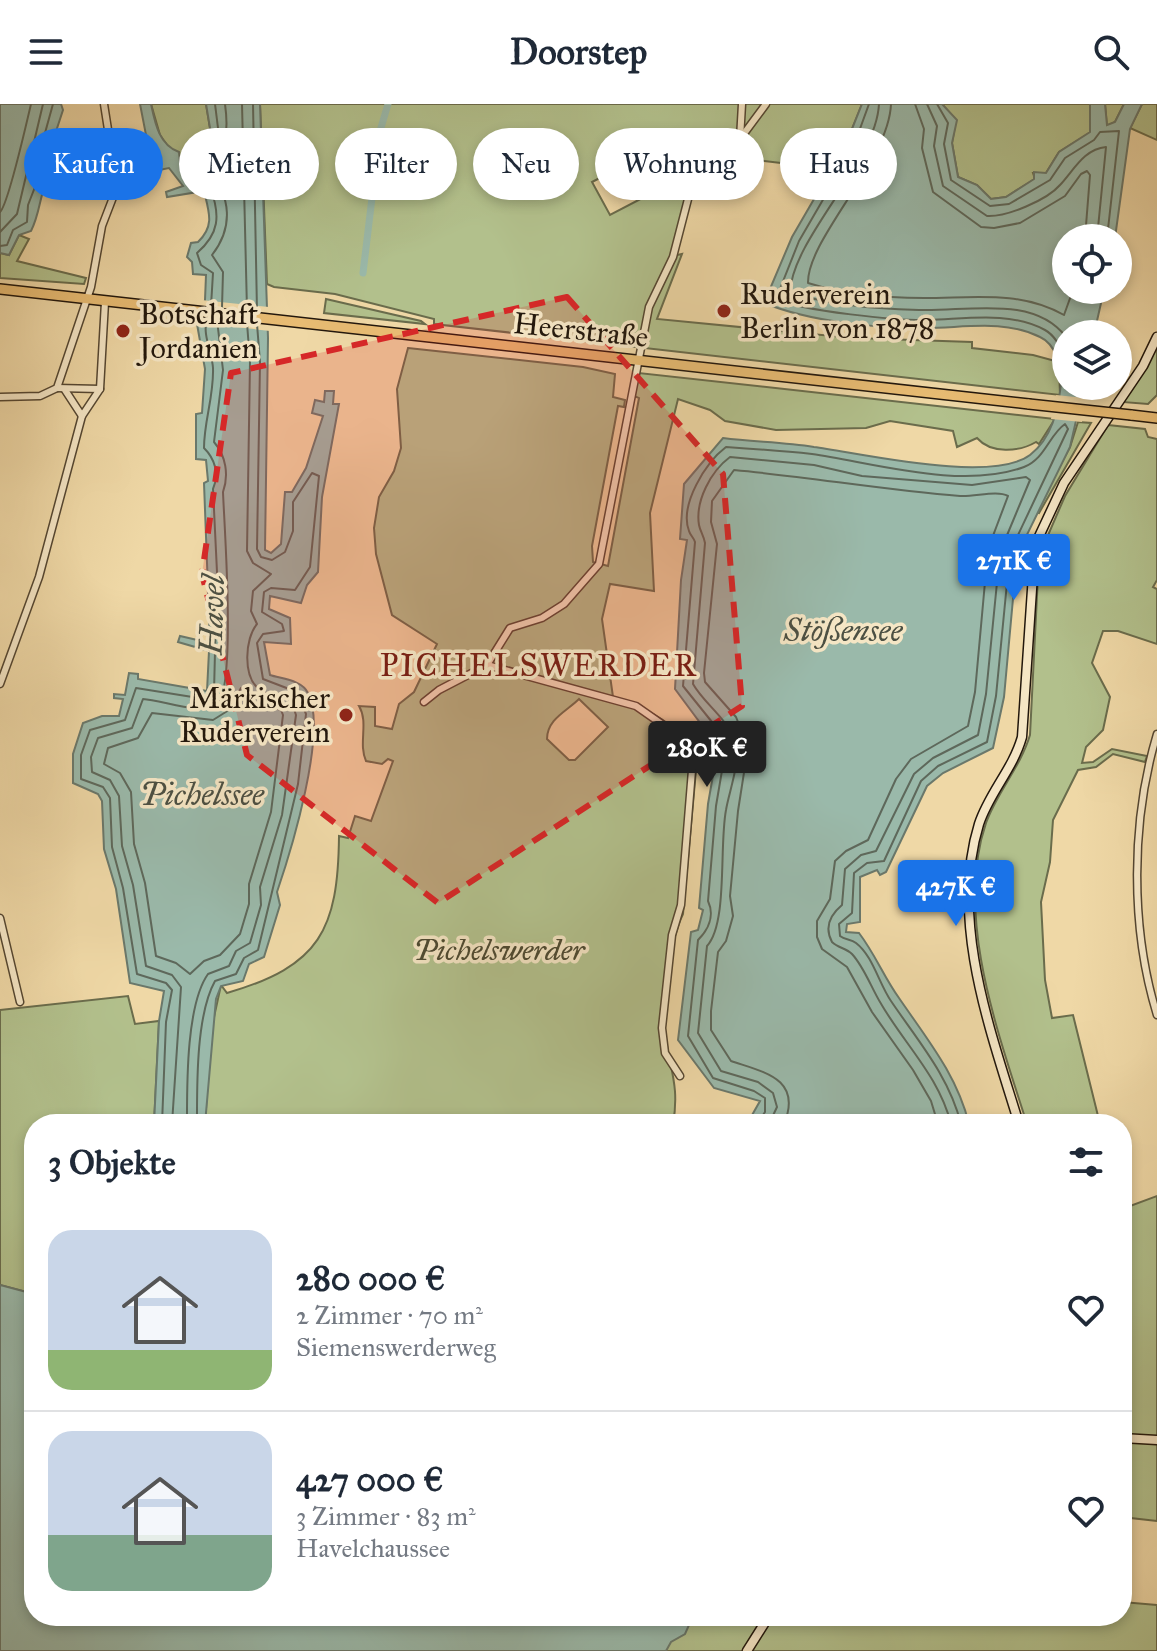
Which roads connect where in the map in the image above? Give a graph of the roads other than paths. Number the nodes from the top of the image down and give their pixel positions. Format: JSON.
{"nodes":[{"id":1,"x":104,"y":104,"type":"edge"},
{"id":2,"x":742,"y":104,"type":"edge"},
{"id":3,"x":766,"y":104,"type":"edge"},
{"id":4,"x":741,"y":128,"type":"edge"},
{"id":5,"x":748,"y":128,"type":"edge"},
{"id":6,"x":688,"y":200,"type":"edge"},
{"id":7,"x":0,"y":289,"type":"edge"},
{"id":8,"x":85,"y":300,"type":"junction"},
{"id":9,"x":105,"y":302,"type":"junction"},
{"id":10,"x":1157,"y":337,"type":"edge"},
{"id":11,"x":638,"y":361,"type":"junction"},
{"id":12,"x":61,"y":389,"type":"junction"},
{"id":13,"x":100,"y":389,"type":"junction"},
{"id":14,"x":0,"y":397,"type":"edge"},
{"id":15,"x":82,"y":416,"type":"junction"},
{"id":16,"x":1157,"y":418,"type":"edge"},
{"id":17,"x":487,"y":665,"type":"junction"},
{"id":18,"x":0,"y":684,"type":"edge"},
{"id":19,"x":424,"y":702,"type":"dead end"},
{"id":20,"x":1157,"y":734,"type":"edge"},
{"id":21,"x":0,"y":918,"type":"edge"},
{"id":22,"x":20,"y":1002,"type":"dead end"},
{"id":23,"x":1157,"y":1015,"type":"edge"},
{"id":24,"x":680,"y":1076,"type":"dead end"},
{"id":25,"x":1016,"y":1114,"type":"edge"},
{"id":26,"x":1132,"y":1439,"type":"edge"},
{"id":27,"x":1157,"y":1440,"type":"edge"},
{"id":28,"x":763,"y":1626,"type":"edge"},
{"id":29,"x":747,"y":1651,"type":"edge"}],
"edges":[{"from":1,"to":8,"type":"street"},
{"from":2,"to":4,"type":"street"},
{"from":3,"to":5,"type":"street"},
{"from":6,"to":11,"type":"street"},
{"from":7,"to":8,"type":"main road","name":"Heerstraße"},
{"from":8,"to":9,"type":"main road","name":"Heerstraße"},
{"from":8,"to":12,"type":"street"},
{"from":9,"to":11,"type":"main road","name":"Heerstraße"},
{"from":9,"to":13,"type":"street"},
{"from":10,"to":25,"type":"street"},
{"from":11,"to":16,"type":"main road","name":"Heerstraße","bridge":true},
{"from":11,"to":17,"type":"street"},
{"from":12,"to":13,"type":"street"},
{"from":12,"to":14,"type":"street"},
{"from":12,"to":15,"type":"street"},
{"from":13,"to":15,"type":"street"},
{"from":15,"to":18,"type":"street"},
{"from":17,"to":19,"type":"street"},
{"from":17,"to":24,"type":"street"},
{"from":20,"to":23,"type":"street"},
{"from":21,"to":22,"type":"street"},
{"from":26,"to":27,"type":"street"},
{"from":28,"to":29,"type":"street"}]}
